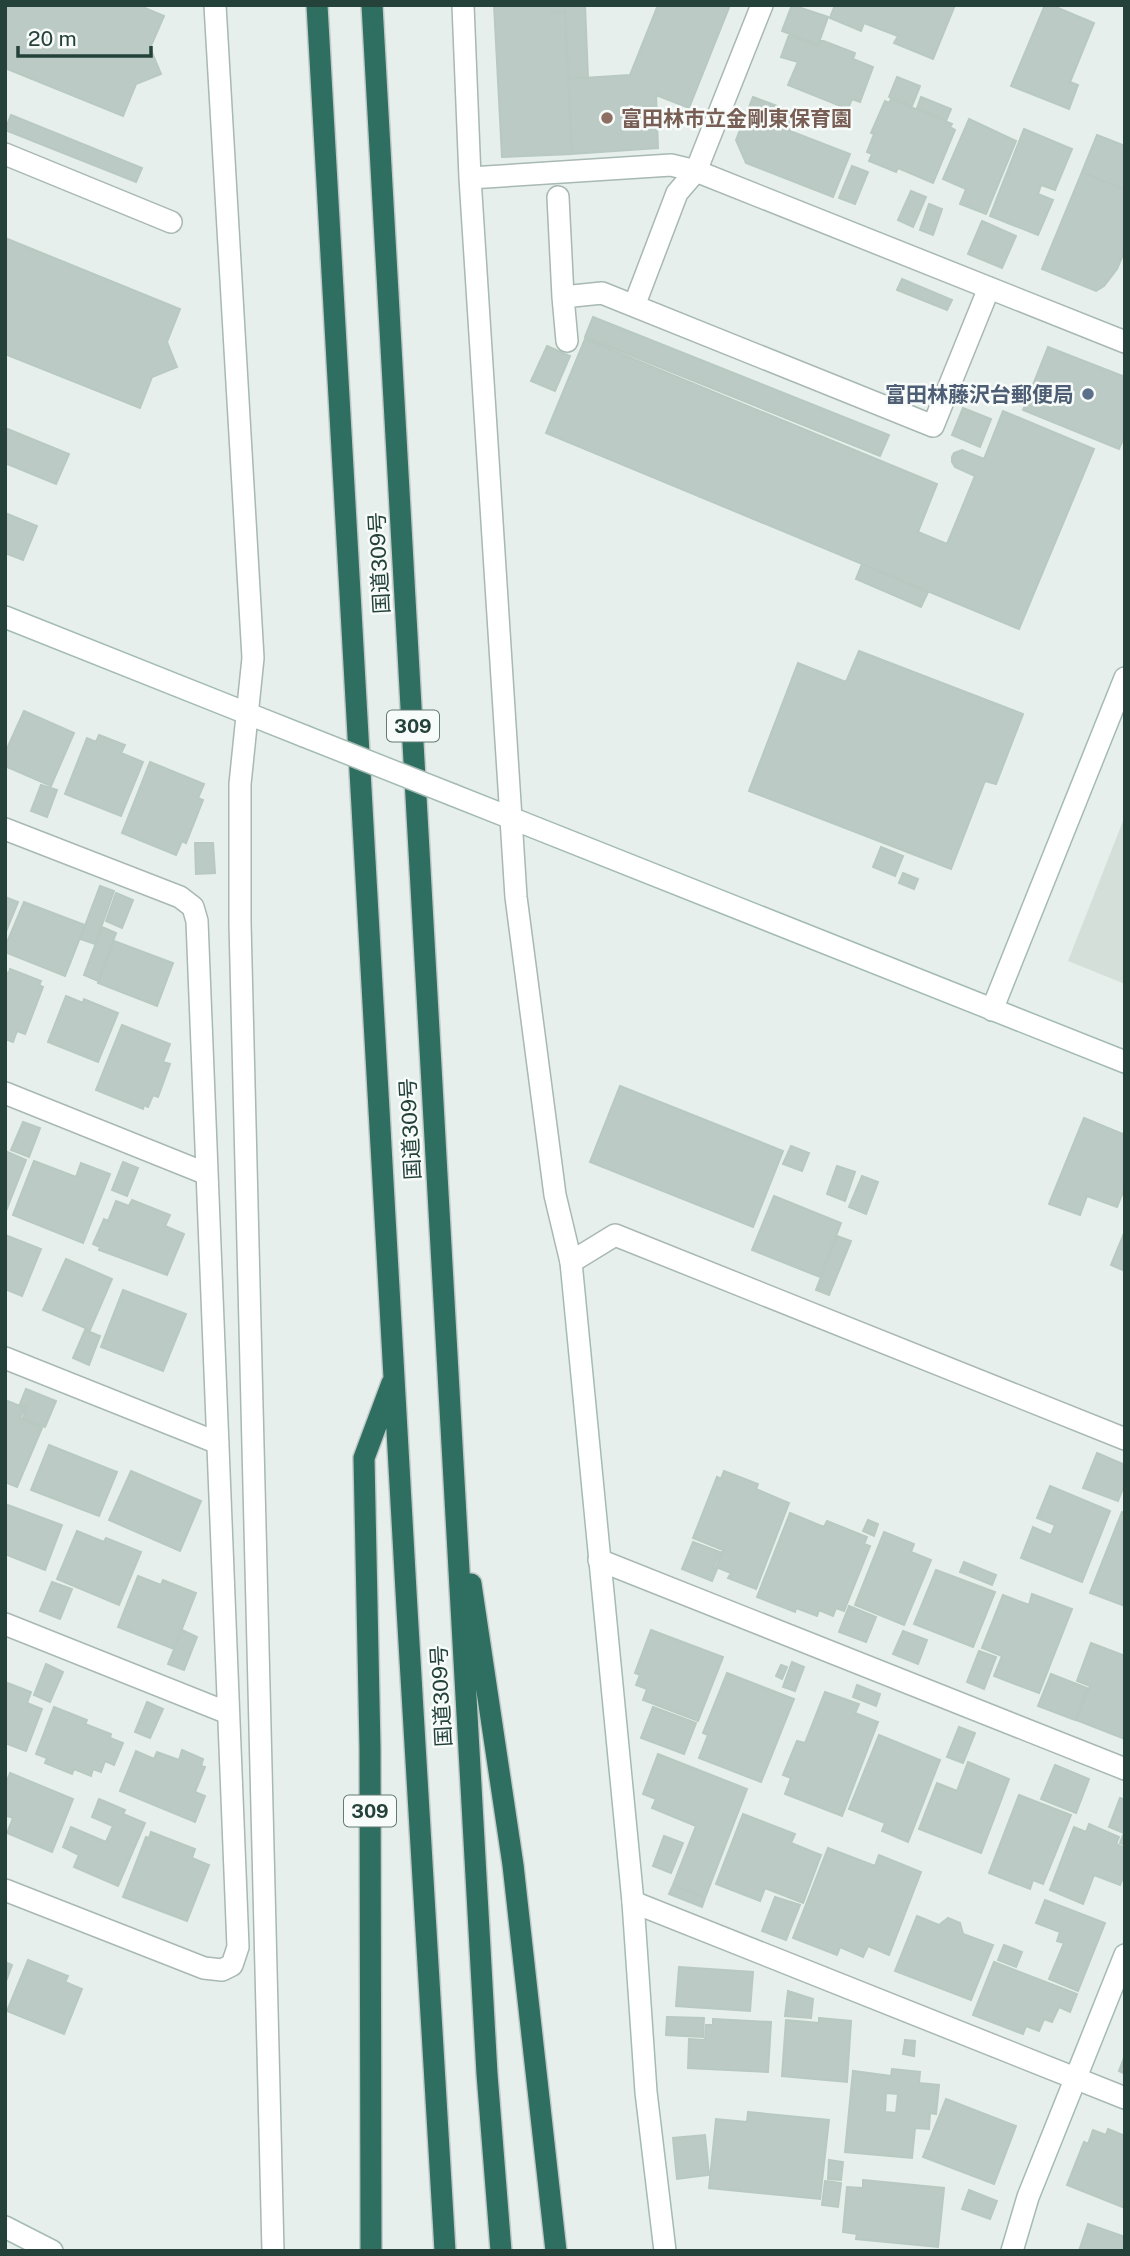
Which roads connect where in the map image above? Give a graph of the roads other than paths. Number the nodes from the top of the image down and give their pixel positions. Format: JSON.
{"nodes":[{"id":1,"x":215,"y":5,"type":"edge"},
{"id":2,"x":317,"y":5,"type":"edge"},
{"id":3,"x":372,"y":5,"type":"edge"},
{"id":4,"x":463,"y":5,"type":"edge"},
{"id":5,"x":762,"y":5,"type":"edge"},
{"id":6,"x":5,"y":154,"type":"edge"},
{"id":7,"x":696,"y":171,"type":"junction"},
{"id":8,"x":470,"y":178,"type":"junction"},
{"id":9,"x":558,"y":197,"type":"dead end"},
{"id":10,"x":171,"y":222,"type":"dead end"},
{"id":11,"x":989,"y":288,"type":"junction"},
{"id":12,"x":563,"y":297,"type":"junction"},
{"id":13,"x":634,"y":306,"type":"junction"},
{"id":14,"x":567,"y":341,"type":"dead end"},
{"id":15,"x":1125,"y":342,"type":"edge"},
{"id":16,"x":5,"y":617,"type":"edge"},
{"id":17,"x":1125,"y":678,"type":"edge"},
{"id":18,"x":248,"y":713,"type":"junction"},
{"id":19,"x":511,"y":818,"type":"junction"},
{"id":20,"x":5,"y":828,"type":"edge"},
{"id":21,"x":992,"y":1010,"type":"junction"},
{"id":22,"x":1125,"y":1062,"type":"edge"},
{"id":23,"x":5,"y":1093,"type":"edge"},
{"id":24,"x":207,"y":1174,"type":"junction"},
{"id":25,"x":571,"y":1262,"type":"junction"},
{"id":26,"x":5,"y":1358,"type":"edge"},
{"id":27,"x":395,"y":1376,"type":"junction"},
{"id":28,"x":1125,"y":1439,"type":"edge"},
{"id":29,"x":218,"y":1443,"type":"junction"},
{"id":30,"x":451,"y":1447,"type":"junction"},
{"id":31,"x":599,"y":1560,"type":"junction"},
{"id":32,"x":5,"y":1624,"type":"edge"},
{"id":33,"x":228,"y":1713,"type":"junction"},
{"id":34,"x":1125,"y":1769,"type":"edge"},
{"id":35,"x":5,"y":1890,"type":"edge"},
{"id":36,"x":633,"y":1902,"type":"junction"},
{"id":37,"x":1125,"y":1955,"type":"edge"},
{"id":38,"x":1076,"y":2079,"type":"junction"},
{"id":39,"x":1125,"y":2098,"type":"edge"},
{"id":40,"x":5,"y":2227,"type":"edge"},
{"id":41,"x":52,"y":2251,"type":"edge"},
{"id":42,"x":273,"y":2251,"type":"edge"},
{"id":43,"x":371,"y":2251,"type":"edge"},
{"id":44,"x":445,"y":2251,"type":"edge"},
{"id":45,"x":501,"y":2251,"type":"edge"},
{"id":46,"x":556,"y":2251,"type":"edge"},
{"id":47,"x":665,"y":2251,"type":"edge"},
{"id":48,"x":1012,"y":2251,"type":"edge"}],
"edges":[{"from":1,"to":18,"type":"street"},
{"from":2,"to":27,"type":"highway","name":"国道309号","number":"309"},
{"from":3,"to":30,"type":"highway","name":"国道309号","number":"309"},
{"from":4,"to":8,"type":"street"},
{"from":5,"to":7,"type":"street"},
{"from":6,"to":10,"type":"street"},
{"from":7,"to":8,"type":"street"},
{"from":7,"to":11,"type":"street"},
{"from":7,"to":13,"type":"street"},
{"from":8,"to":19,"type":"street"},
{"from":9,"to":12,"type":"street"},
{"from":11,"to":13,"type":"street"},
{"from":11,"to":15,"type":"street"},
{"from":12,"to":13,"type":"street"},
{"from":12,"to":14,"type":"street"},
{"from":16,"to":18,"type":"street"},
{"from":17,"to":21,"type":"street"},
{"from":18,"to":19,"type":"street","bridge":true},
{"from":18,"to":42,"type":"street"},
{"from":19,"to":21,"type":"street"},
{"from":19,"to":25,"type":"street"},
{"from":20,"to":24,"type":"street"},
{"from":21,"to":22,"type":"street"},
{"from":23,"to":24,"type":"street"},
{"from":24,"to":29,"type":"street"},
{"from":25,"to":28,"type":"street"},
{"from":25,"to":31,"type":"street"},
{"from":26,"to":29,"type":"street"},
{"from":27,"to":43,"type":"highway","number":"309"},
{"from":27,"to":44,"type":"highway","name":"国道309号","number":"309"},
{"from":29,"to":33,"type":"street"},
{"from":30,"to":45,"type":"highway","name":"国道309号","number":"309"},
{"from":30,"to":46,"type":"highway","number":"309"},
{"from":31,"to":34,"type":"street"},
{"from":31,"to":36,"type":"street"},
{"from":32,"to":33,"type":"street"},
{"from":33,"to":35,"type":"street"},
{"from":36,"to":38,"type":"street"},
{"from":36,"to":47,"type":"street"},
{"from":37,"to":38,"type":"street"},
{"from":38,"to":39,"type":"street"},
{"from":38,"to":48,"type":"street"},
{"from":40,"to":41,"type":"street"}]}
